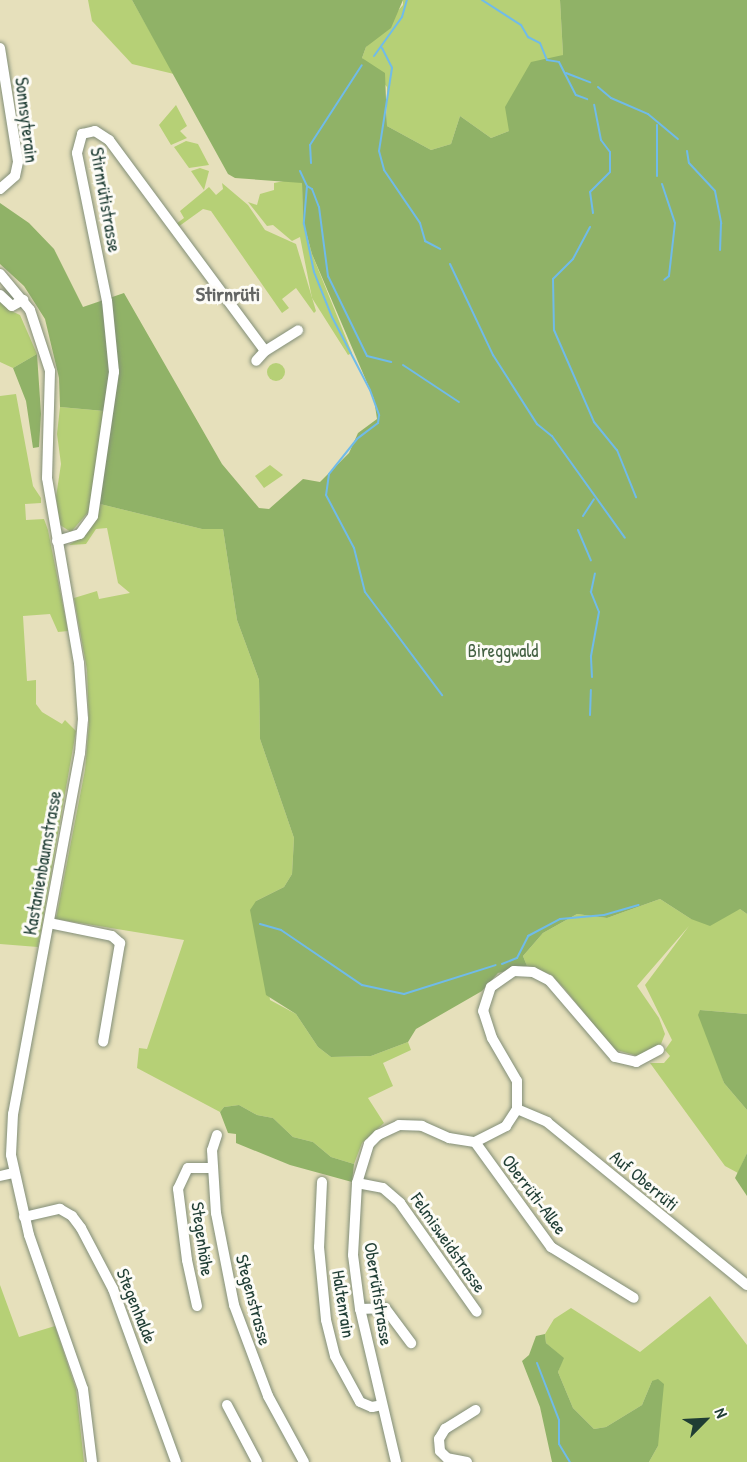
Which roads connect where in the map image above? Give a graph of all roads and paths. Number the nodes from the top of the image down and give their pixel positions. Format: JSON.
{"nodes":[{"id":1,"x":0,"y":48,"type":"edge"},
{"id":2,"x":0,"y":189,"type":"edge"},
{"id":3,"x":0,"y":274,"type":"edge"},
{"id":4,"x":0,"y":295,"type":"edge"},
{"id":5,"x":23,"y":300,"type":"junction"},
{"id":6,"x":298,"y":330,"type":"dead end"},
{"id":7,"x":265,"y":351,"type":"junction"},
{"id":8,"x":256,"y":361,"type":"dead end"},
{"id":9,"x":57,"y":541,"type":"junction"},
{"id":10,"x":49,"y":923,"type":"junction"},
{"id":11,"x":103,"y":1042,"type":"dead end"},
{"id":12,"x":659,"y":1050,"type":"dead end"},
{"id":13,"x":517,"y":1109,"type":"junction"},
{"id":14,"x":217,"y":1136,"type":"dead end"},
{"id":15,"x":475,"y":1142,"type":"junction"},
{"id":16,"x":213,"y":1168,"type":"junction"},
{"id":17,"x":13,"y":1173,"type":"junction"},
{"id":18,"x":0,"y":1176,"type":"edge"},
{"id":19,"x":322,"y":1182,"type":"dead end"},
{"id":20,"x":357,"y":1184,"type":"junction"},
{"id":21,"x":24,"y":1216,"type":"junction"},
{"id":22,"x":747,"y":1285,"type":"edge"},
{"id":23,"x":634,"y":1298,"type":"dead end"},
{"id":24,"x":197,"y":1306,"type":"dead end"},
{"id":25,"x":360,"y":1310,"type":"junction"},
{"id":26,"x":477,"y":1312,"type":"dead end"},
{"id":27,"x":411,"y":1343,"type":"dead end"},
{"id":28,"x":227,"y":1405,"type":"dead end"},
{"id":29,"x":382,"y":1405,"type":"junction"},
{"id":30,"x":475,"y":1410,"type":"dead end"},
{"id":31,"x":92,"y":1462,"type":"edge"},
{"id":32,"x":176,"y":1462,"type":"edge"},
{"id":33,"x":257,"y":1462,"type":"edge"},
{"id":34,"x":304,"y":1462,"type":"edge"},
{"id":35,"x":396,"y":1462,"type":"edge"},
{"id":36,"x":467,"y":1462,"type":"edge"}],
"edges":[{"from":1,"to":2,"type":"street","name":"Sonnsyterain"},
{"from":3,"to":5,"type":"street","name":"Kastanienbaumstrasse"},
{"from":4,"to":5,"type":"street"},
{"from":5,"to":9,"type":"street","name":"Kastanienbaumstrasse"},
{"from":6,"to":7,"type":"street"},
{"from":7,"to":8,"type":"street"},
{"from":7,"to":9,"type":"street","name":"Stirnrütistrasse"},
{"from":9,"to":10,"type":"street","name":"Kastanienbaumstrasse"},
{"from":10,"to":11,"type":"street"},
{"from":10,"to":17,"type":"street","name":"Kastanienbaumstrasse"},
{"from":12,"to":13,"type":"street"},
{"from":13,"to":15,"type":"street"},
{"from":13,"to":22,"type":"street","name":"Auf Oberrüti"},
{"from":14,"to":16,"type":"street","name":"Stegenstrasse"},
{"from":15,"to":20,"type":"street","name":"Oberrütistrasse"},
{"from":15,"to":23,"type":"street","name":"Oberrüti-Allee"},
{"from":16,"to":24,"type":"street","name":"Stegenhöhe"},
{"from":16,"to":34,"type":"street","name":"Stegenstrasse"},
{"from":17,"to":18,"type":"street"},
{"from":17,"to":21,"type":"street","name":"Kastanienbaumstrasse"},
{"from":19,"to":29,"type":"street","name":"Haltenrain"},
{"from":20,"to":25,"type":"street","name":"Oberrütistrasse"},
{"from":20,"to":26,"type":"street","name":"Felmisweidstrasse"},
{"from":21,"to":31,"type":"street","name":"Kastanienbaumstrasse"},
{"from":21,"to":32,"type":"street","name":"Stegenhalde"},
{"from":25,"to":27,"type":"street"},
{"from":25,"to":29,"type":"street","name":"Oberrütistrasse"},
{"from":28,"to":33,"type":"street"},
{"from":29,"to":35,"type":"street","name":"Oberrütistrasse"},
{"from":30,"to":36,"type":"street"}]}
